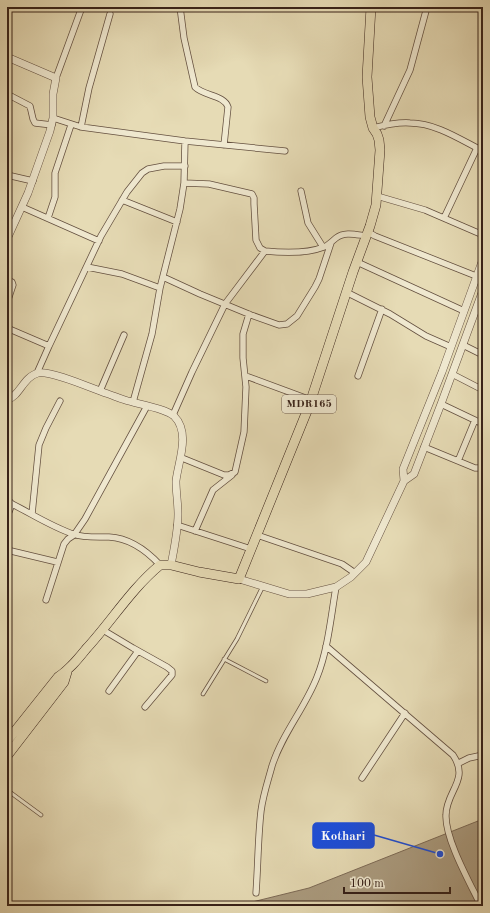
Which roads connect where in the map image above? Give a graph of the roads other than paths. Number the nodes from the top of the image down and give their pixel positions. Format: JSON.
{"nodes":[{"id":1,"x":82,"y":7,"type":"edge"},
{"id":2,"x":180,"y":7,"type":"edge"},
{"id":3,"x":371,"y":7,"type":"edge"},
{"id":4,"x":427,"y":7,"type":"edge"},
{"id":5,"x":110,"y":14,"type":"dead end"},
{"id":6,"x":7,"y":57,"type":"edge"},
{"id":7,"x":56,"y":78,"type":"junction"},
{"id":8,"x":7,"y":94,"type":"edge"},
{"id":9,"x":52,"y":122,"type":"junction"},
{"id":10,"x":71,"y":125,"type":"junction"},
{"id":11,"x":384,"y":126,"type":"junction"},
{"id":12,"x":81,"y":127,"type":"junction"},
{"id":13,"x":373,"y":128,"type":"junction"},
{"id":14,"x":185,"y":141,"type":"junction"},
{"id":15,"x":224,"y":145,"type":"junction"},
{"id":16,"x":477,"y":148,"type":"junction"},
{"id":17,"x":285,"y":151,"type":"dead end"},
{"id":18,"x":483,"y":151,"type":"edge"},
{"id":19,"x":184,"y":166,"type":"junction"},
{"id":20,"x":7,"y":175,"type":"edge"},
{"id":21,"x":33,"y":181,"type":"junction"},
{"id":22,"x":184,"y":183,"type":"junction"},
{"id":23,"x":301,"y":191,"type":"dead end"},
{"id":24,"x":378,"y":196,"type":"junction"},
{"id":25,"x":122,"y":200,"type":"junction"},
{"id":26,"x":22,"y":207,"type":"junction"},
{"id":27,"x":48,"y":218,"type":"junction"},
{"id":28,"x":444,"y":218,"type":"junction"},
{"id":29,"x":177,"y":222,"type":"junction"},
{"id":30,"x":367,"y":234,"type":"junction"},
{"id":31,"x":483,"y":235,"type":"edge"},
{"id":32,"x":7,"y":239,"type":"edge"},
{"id":33,"x":99,"y":241,"type":"junction"},
{"id":34,"x":331,"y":243,"type":"junction"},
{"id":35,"x":323,"y":247,"type":"junction"},
{"id":36,"x":265,"y":251,"type":"junction"},
{"id":37,"x":483,"y":258,"type":"edge"},
{"id":38,"x":357,"y":262,"type":"junction"},
{"id":39,"x":86,"y":267,"type":"junction"},
{"id":40,"x":163,"y":276,"type":"junction"},
{"id":41,"x":476,"y":276,"type":"junction"},
{"id":42,"x":7,"y":280,"type":"edge"},
{"id":43,"x":160,"y":288,"type":"junction"},
{"id":44,"x":483,"y":290,"type":"edge"},
{"id":45,"x":346,"y":292,"type":"junction"},
{"id":46,"x":7,"y":304,"type":"edge"},
{"id":47,"x":225,"y":304,"type":"junction"},
{"id":48,"x":382,"y":309,"type":"junction"},
{"id":49,"x":464,"y":311,"type":"junction"},
{"id":50,"x":249,"y":314,"type":"junction"},
{"id":51,"x":7,"y":328,"type":"edge"},
{"id":52,"x":124,"y":335,"type":"dead end"},
{"id":53,"x":463,"y":345,"type":"junction"},
{"id":54,"x":48,"y":346,"type":"junction"},
{"id":55,"x":451,"y":347,"type":"junction"},
{"id":56,"x":483,"y":355,"type":"edge"},
{"id":57,"x":37,"y":373,"type":"junction"},
{"id":58,"x":452,"y":374,"type":"junction"},
{"id":59,"x":246,"y":376,"type":"junction"},
{"id":60,"x":358,"y":376,"type":"dead end"},
{"id":61,"x":483,"y":390,"type":"edge"},
{"id":62,"x":100,"y":391,"type":"junction"},
{"id":63,"x":7,"y":400,"type":"edge"},
{"id":64,"x":311,"y":400,"type":"junction"},
{"id":65,"x":60,"y":401,"type":"dead end"},
{"id":66,"x":133,"y":402,"type":"junction"},
{"id":67,"x":441,"y":404,"type":"junction"},
{"id":68,"x":147,"y":406,"type":"junction"},
{"id":69,"x":173,"y":415,"type":"junction"},
{"id":70,"x":475,"y":420,"type":"junction"},
{"id":71,"x":483,"y":424,"type":"edge"},
{"id":72,"x":424,"y":447,"type":"junction"},
{"id":73,"x":182,"y":458,"type":"junction"},
{"id":74,"x":458,"y":461,"type":"junction"},
{"id":75,"x":483,"y":468,"type":"edge"},
{"id":76,"x":233,"y":474,"type":"junction"},
{"id":77,"x":404,"y":481,"type":"junction"},
{"id":78,"x":7,"y":499,"type":"edge"},
{"id":79,"x":12,"y":504,"type":"junction"},
{"id":80,"x":32,"y":514,"type":"junction"},
{"id":81,"x":7,"y":517,"type":"edge"},
{"id":82,"x":177,"y":525,"type":"junction"},
{"id":83,"x":195,"y":531,"type":"junction"},
{"id":84,"x":74,"y":535,"type":"junction"},
{"id":85,"x":257,"y":535,"type":"junction"},
{"id":86,"x":251,"y":549,"type":"junction"},
{"id":87,"x":7,"y":550,"type":"edge"},
{"id":88,"x":57,"y":562,"type":"junction"},
{"id":89,"x":160,"y":565,"type":"junction"},
{"id":90,"x":171,"y":565,"type":"junction"},
{"id":91,"x":355,"y":573,"type":"junction"},
{"id":92,"x":239,"y":579,"type":"junction"},
{"id":93,"x":263,"y":586,"type":"junction"},
{"id":94,"x":336,"y":587,"type":"junction"},
{"id":95,"x":46,"y":600,"type":"dead end"},
{"id":96,"x":103,"y":630,"type":"junction"},
{"id":97,"x":326,"y":646,"type":"junction"},
{"id":98,"x":138,"y":651,"type":"junction"},
{"id":99,"x":224,"y":660,"type":"junction"},
{"id":100,"x":67,"y":672,"type":"junction"},
{"id":101,"x":266,"y":681,"type":"dead end"},
{"id":102,"x":109,"y":691,"type":"dead end"},
{"id":103,"x":203,"y":694,"type":"dead end"},
{"id":104,"x":145,"y":707,"type":"dead end"},
{"id":105,"x":405,"y":714,"type":"junction"},
{"id":106,"x":7,"y":741,"type":"edge"},
{"id":107,"x":483,"y":755,"type":"edge"},
{"id":108,"x":7,"y":756,"type":"edge"},
{"id":109,"x":459,"y":763,"type":"junction"},
{"id":110,"x":362,"y":778,"type":"dead end"},
{"id":111,"x":7,"y":790,"type":"edge"},
{"id":112,"x":41,"y":815,"type":"dead end"},
{"id":113,"x":256,"y":893,"type":"dead end"},
{"id":114,"x":481,"y":906,"type":"edge"}],
"edges":[{"from":1,"to":7,"type":"street"},
{"from":2,"to":15,"type":"street"},
{"from":3,"to":13,"type":"main road","number":"MDR165"},
{"from":4,"to":11,"type":"street"},
{"from":5,"to":12,"type":"street"},
{"from":6,"to":7,"type":"street"},
{"from":7,"to":9,"type":"street"},
{"from":8,"to":9,"type":"street"},
{"from":9,"to":10,"type":"street"},
{"from":9,"to":21,"type":"street"},
{"from":10,"to":12,"type":"street"},
{"from":10,"to":27,"type":"street"},
{"from":11,"to":13,"type":"street"},
{"from":11,"to":16,"type":"street"},
{"from":12,"to":14,"type":"street"},
{"from":13,"to":24,"type":"main road","number":"MDR165"},
{"from":14,"to":15,"type":"street"},
{"from":14,"to":19,"type":"street"},
{"from":15,"to":17,"type":"street"},
{"from":16,"to":18,"type":"street"},
{"from":16,"to":28,"type":"street"},
{"from":19,"to":22,"type":"street"},
{"from":19,"to":25,"type":"street"},
{"from":20,"to":21,"type":"street"},
{"from":21,"to":26,"type":"street"},
{"from":22,"to":29,"type":"street"},
{"from":22,"to":36,"type":"street"},
{"from":23,"to":35,"type":"street"},
{"from":24,"to":28,"type":"street"},
{"from":24,"to":30,"type":"main road","number":"MDR165"},
{"from":25,"to":29,"type":"street"},
{"from":25,"to":33,"type":"street"},
{"from":26,"to":27,"type":"street"},
{"from":26,"to":32,"type":"street"},
{"from":27,"to":33,"type":"street"},
{"from":28,"to":31,"type":"street"},
{"from":29,"to":40,"type":"street"},
{"from":30,"to":34,"type":"street"},
{"from":30,"to":38,"type":"main road","number":"MDR165"},
{"from":30,"to":41,"type":"street"},
{"from":33,"to":39,"type":"street"},
{"from":34,"to":35,"type":"street"},
{"from":34,"to":50,"type":"street"},
{"from":35,"to":36,"type":"street"},
{"from":36,"to":47,"type":"street"},
{"from":37,"to":41,"type":"street"},
{"from":38,"to":45,"type":"main road","number":"MDR165"},
{"from":38,"to":49,"type":"street"},
{"from":39,"to":43,"type":"street"},
{"from":39,"to":54,"type":"street"},
{"from":40,"to":43,"type":"street"},
{"from":40,"to":47,"type":"street"},
{"from":41,"to":49,"type":"street"},
{"from":42,"to":46,"type":"street"},
{"from":43,"to":66,"type":"street"},
{"from":44,"to":53,"type":"street"},
{"from":45,"to":48,"type":"street"},
{"from":45,"to":64,"type":"main road","number":"MDR165"},
{"from":47,"to":50,"type":"street"},
{"from":47,"to":69,"type":"street"},
{"from":48,"to":55,"type":"street"},
{"from":48,"to":60,"type":"street"},
{"from":49,"to":55,"type":"street"},
{"from":50,"to":59,"type":"street"},
{"from":51,"to":54,"type":"street"},
{"from":52,"to":62,"type":"street"},
{"from":53,"to":56,"type":"street"},
{"from":53,"to":58,"type":"street"},
{"from":54,"to":57,"type":"street"},
{"from":55,"to":77,"type":"street"},
{"from":57,"to":62,"type":"street"},
{"from":57,"to":63,"type":"street"},
{"from":58,"to":61,"type":"street"},
{"from":58,"to":67,"type":"street"},
{"from":59,"to":64,"type":"street"},
{"from":59,"to":76,"type":"street"},
{"from":62,"to":66,"type":"street"},
{"from":64,"to":85,"type":"main road","number":"MDR165"},
{"from":65,"to":80,"type":"street"},
{"from":66,"to":68,"type":"street"},
{"from":67,"to":70,"type":"street"},
{"from":67,"to":72,"type":"street"},
{"from":68,"to":69,"type":"street"},
{"from":68,"to":84,"type":"street"},
{"from":69,"to":73,"type":"street"},
{"from":70,"to":71,"type":"street"},
{"from":70,"to":74,"type":"street"},
{"from":72,"to":74,"type":"street"},
{"from":72,"to":77,"type":"street"},
{"from":73,"to":76,"type":"street"},
{"from":73,"to":82,"type":"street"},
{"from":74,"to":75,"type":"street"},
{"from":76,"to":83,"type":"street"},
{"from":77,"to":91,"type":"street"},
{"from":78,"to":79,"type":"street"},
{"from":79,"to":80,"type":"street"},
{"from":79,"to":81,"type":"street"},
{"from":80,"to":84,"type":"street"},
{"from":82,"to":83,"type":"street"},
{"from":82,"to":90,"type":"street"},
{"from":83,"to":86,"type":"street"},
{"from":84,"to":88,"type":"street"},
{"from":84,"to":89,"type":"street"},
{"from":85,"to":86,"type":"main road","number":"MDR165"},
{"from":85,"to":91,"type":"street"},
{"from":86,"to":92,"type":"main road","number":"MDR165"},
{"from":87,"to":88,"type":"street"},
{"from":88,"to":95,"type":"street"},
{"from":89,"to":90,"type":"main road"},
{"from":89,"to":96,"type":"main road"},
{"from":90,"to":92,"type":"main road"},
{"from":91,"to":94,"type":"street"},
{"from":92,"to":93,"type":"street"},
{"from":93,"to":94,"type":"street"},
{"from":93,"to":99,"type":"lane"},
{"from":94,"to":97,"type":"street"},
{"from":96,"to":98,"type":"street"},
{"from":96,"to":100,"type":"main road"},
{"from":97,"to":105,"type":"street"},
{"from":97,"to":113,"type":"street"},
{"from":98,"to":102,"type":"street"},
{"from":98,"to":104,"type":"street"},
{"from":99,"to":101,"type":"lane"},
{"from":99,"to":103,"type":"lane"},
{"from":100,"to":106,"type":"main road"},
{"from":100,"to":108,"type":"main road"},
{"from":105,"to":109,"type":"street"},
{"from":105,"to":110,"type":"street"},
{"from":107,"to":109,"type":"street"},
{"from":109,"to":114,"type":"street"},
{"from":111,"to":112,"type":"lane"}]}
